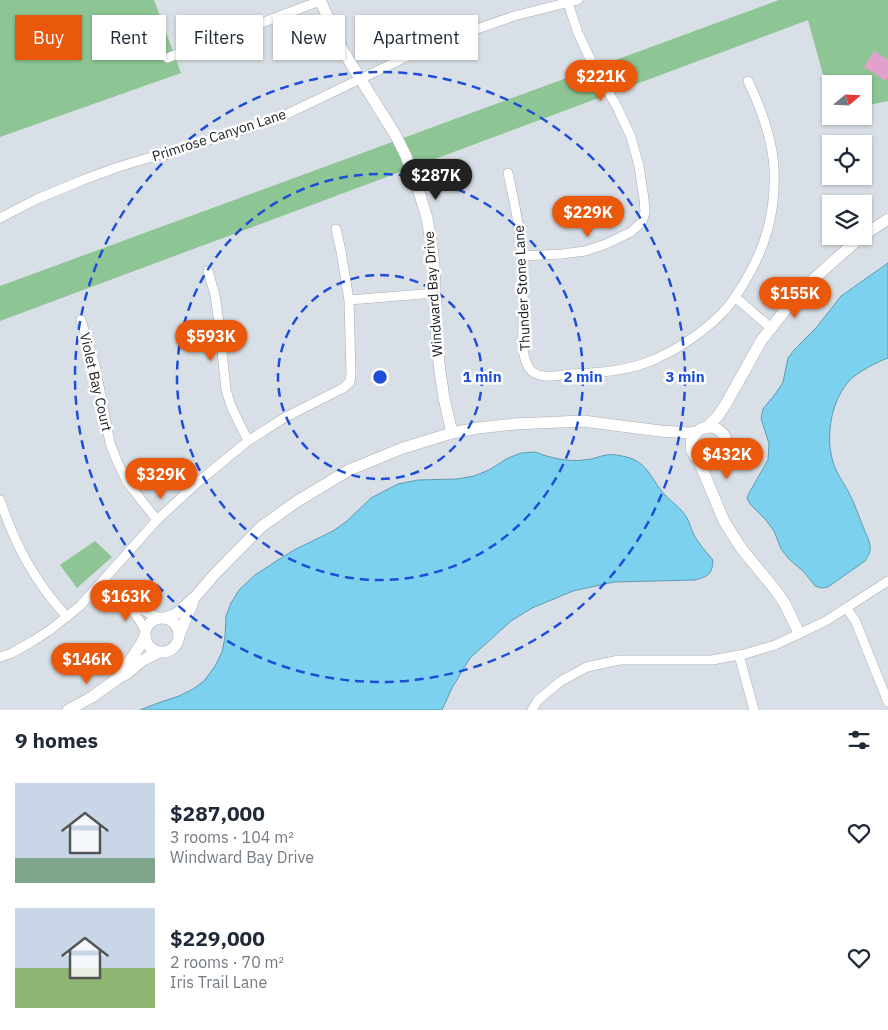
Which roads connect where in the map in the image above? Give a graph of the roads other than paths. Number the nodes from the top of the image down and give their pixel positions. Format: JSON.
{"nodes":[{"id":1,"x":320,"y":0,"type":"edge"},
{"id":2,"x":578,"y":0,"type":"edge"},
{"id":3,"x":568,"y":4,"type":"junction"},
{"id":4,"x":167,"y":58,"type":"dead end"},
{"id":5,"x":360,"y":79,"type":"junction"},
{"id":6,"x":748,"y":81,"type":"dead end"},
{"id":7,"x":508,"y":173,"type":"dead end"},
{"id":8,"x":0,"y":218,"type":"edge"},
{"id":9,"x":888,"y":219,"type":"edge"},
{"id":10,"x":336,"y":229,"type":"dead end"},
{"id":11,"x":872,"y":230,"type":"edge"},
{"id":12,"x":853,"y":245,"type":"edge"},
{"id":13,"x":522,"y":256,"type":"junction"},
{"id":14,"x":208,"y":271,"type":"dead end"},
{"id":15,"x":435,"y":293,"type":"junction"},
{"id":16,"x":735,"y":297,"type":"junction"},
{"id":17,"x":349,"y":300,"type":"junction"},
{"id":18,"x":81,"y":320,"type":"dead end"},
{"id":19,"x":771,"y":328,"type":"junction"},
{"id":20,"x":728,"y":402,"type":"junction"},
{"id":21,"x":702,"y":430,"type":"junction"},
{"id":22,"x":660,"y":431,"type":"junction"},
{"id":23,"x":452,"y":433,"type":"junction"},
{"id":24,"x":724,"y":435,"type":"junction"},
{"id":25,"x":248,"y":441,"type":"junction"},
{"id":26,"x":695,"y":454,"type":"junction"},
{"id":27,"x":719,"y":460,"type":"junction"},
{"id":28,"x":714,"y":496,"type":"junction"},
{"id":29,"x":0,"y":500,"type":"edge"},
{"id":30,"x":157,"y":520,"type":"junction"},
{"id":31,"x":103,"y":581,"type":"junction"},
{"id":32,"x":888,"y":581,"type":"edge"},
{"id":33,"x":196,"y":596,"type":"junction"},
{"id":34,"x":127,"y":603,"type":"junction"},
{"id":35,"x":846,"y":608,"type":"junction"},
{"id":36,"x":67,"y":617,"type":"junction"},
{"id":37,"x":163,"y":618,"type":"junction"},
{"id":38,"x":799,"y":633,"type":"junction"},
{"id":39,"x":145,"y":634,"type":"junction"},
{"id":40,"x":179,"y":635,"type":"junction"},
{"id":41,"x":159,"y":652,"type":"junction"},
{"id":42,"x":739,"y":655,"type":"junction"},
{"id":43,"x":0,"y":657,"type":"edge"},
{"id":44,"x":117,"y":679,"type":"junction"},
{"id":45,"x":888,"y":702,"type":"edge"},
{"id":46,"x":68,"y":710,"type":"edge"},
{"id":47,"x":532,"y":710,"type":"edge"},
{"id":48,"x":754,"y":710,"type":"edge"}],
"edges":[{"from":1,"to":4,"type":"street"},
{"from":1,"to":5,"type":"street","name":"Windward Bay Drive"},
{"from":2,"to":3,"type":"street","name":"Primrose Canyon Lane"},
{"from":3,"to":5,"type":"street","name":"Primrose Canyon Lane"},
{"from":3,"to":13,"type":"street"},
{"from":5,"to":8,"type":"street","name":"Primrose Canyon Lane"},
{"from":5,"to":15,"type":"street","name":"Windward Bay Drive"},
{"from":6,"to":16,"type":"street"},
{"from":7,"to":13,"type":"street","name":"Thunder Stone Lane"},
{"from":9,"to":11,"type":"street"},
{"from":10,"to":17,"type":"street"},
{"from":12,"to":19,"type":"street"},
{"from":13,"to":16,"type":"street","name":"Thunder Stone Lane"},
{"from":14,"to":25,"type":"street"},
{"from":15,"to":17,"type":"street"},
{"from":15,"to":23,"type":"street","name":"Windward Bay Drive"},
{"from":16,"to":19,"type":"street"},
{"from":17,"to":25,"type":"street"},
{"from":18,"to":30,"type":"street","name":"Violet Bay Court"},
{"from":19,"to":20,"type":"street"},
{"from":20,"to":21,"type":"street"},
{"from":20,"to":24,"type":"street"},
{"from":21,"to":22,"type":"street"},
{"from":21,"to":24,"type":"street"},
{"from":21,"to":26,"type":"street"},
{"from":22,"to":23,"type":"street"},
{"from":22,"to":26,"type":"street"},
{"from":23,"to":33,"type":"street"},
{"from":24,"to":27,"type":"street"},
{"from":25,"to":30,"type":"street"},
{"from":26,"to":27,"type":"street"},
{"from":26,"to":28,"type":"street"},
{"from":27,"to":28,"type":"street"},
{"from":28,"to":38,"type":"street"},
{"from":29,"to":36,"type":"street"},
{"from":30,"to":31,"type":"street"},
{"from":31,"to":34,"type":"street"},
{"from":31,"to":36,"type":"street"},
{"from":32,"to":35,"type":"street"},
{"from":33,"to":37,"type":"street"},
{"from":33,"to":40,"type":"street"},
{"from":34,"to":37,"type":"street"},
{"from":34,"to":39,"type":"street"},
{"from":35,"to":38,"type":"street"},
{"from":35,"to":45,"type":"street"},
{"from":36,"to":43,"type":"street"},
{"from":37,"to":39,"type":"street"},
{"from":37,"to":40,"type":"street"},
{"from":38,"to":42,"type":"street"},
{"from":39,"to":41,"type":"street"},
{"from":39,"to":44,"type":"street"},
{"from":40,"to":41,"type":"street"},
{"from":41,"to":44,"type":"street"},
{"from":42,"to":47,"type":"street"},
{"from":42,"to":48,"type":"street"},
{"from":44,"to":46,"type":"street"}]}
